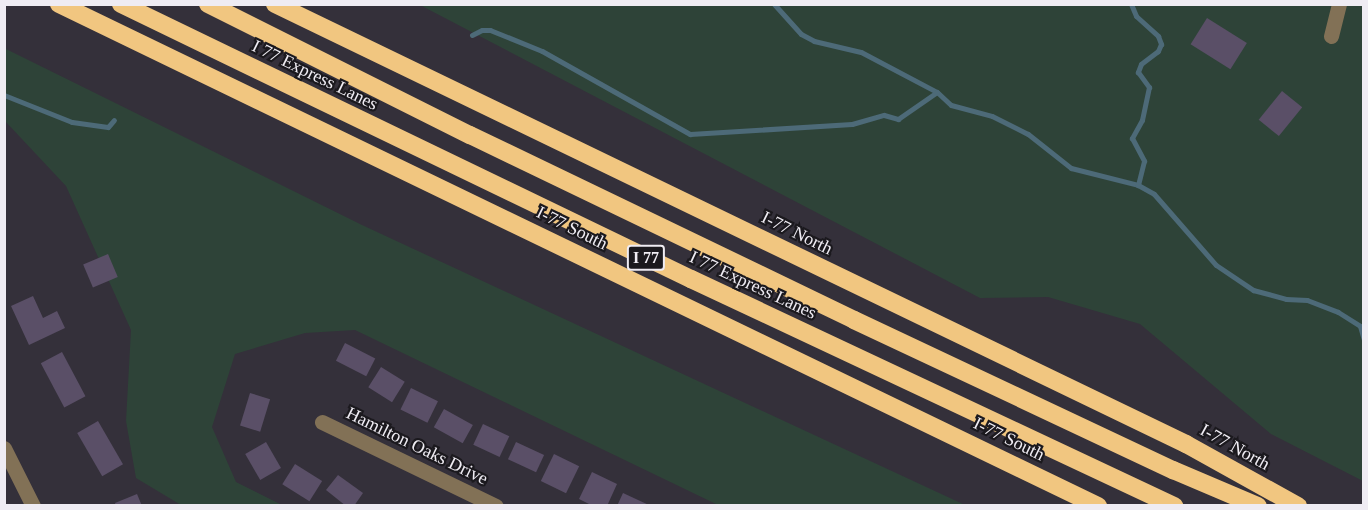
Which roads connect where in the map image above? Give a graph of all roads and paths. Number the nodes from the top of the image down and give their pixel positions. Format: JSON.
{"nodes":[{"id":1,"x":59,"y":4,"type":"edge"},
{"id":2,"x":121,"y":4,"type":"edge"},
{"id":3,"x":208,"y":4,"type":"edge"},
{"id":4,"x":275,"y":4,"type":"edge"},
{"id":5,"x":1339,"y":4,"type":"edge"},
{"id":6,"x":1330,"y":36,"type":"dead end"},
{"id":7,"x":322,"y":422,"type":"dead end"},
{"id":8,"x":4,"y":448,"type":"edge"},
{"id":9,"x":33,"y":506,"type":"edge"},
{"id":10,"x":495,"y":506,"type":"edge"},
{"id":11,"x":1098,"y":506,"type":"edge"},
{"id":12,"x":1174,"y":506,"type":"edge"},
{"id":13,"x":1258,"y":506,"type":"edge"},
{"id":14,"x":1298,"y":506,"type":"edge"}],
"edges":[{"from":1,"to":11,"type":"highway","name":"I-77 South","number":"I 77"},
{"from":2,"to":12,"type":"highway","name":"I 77 Express Lanes","number":"I 77"},
{"from":3,"to":13,"type":"highway","name":"I 77 Express Lanes","number":"I 77"},
{"from":4,"to":14,"type":"highway","name":"I-77 North"},
{"from":5,"to":6,"type":"street"},
{"from":7,"to":10,"type":"street","name":"Hamilton Oaks Drive"},
{"from":8,"to":9,"type":"street"}]}
